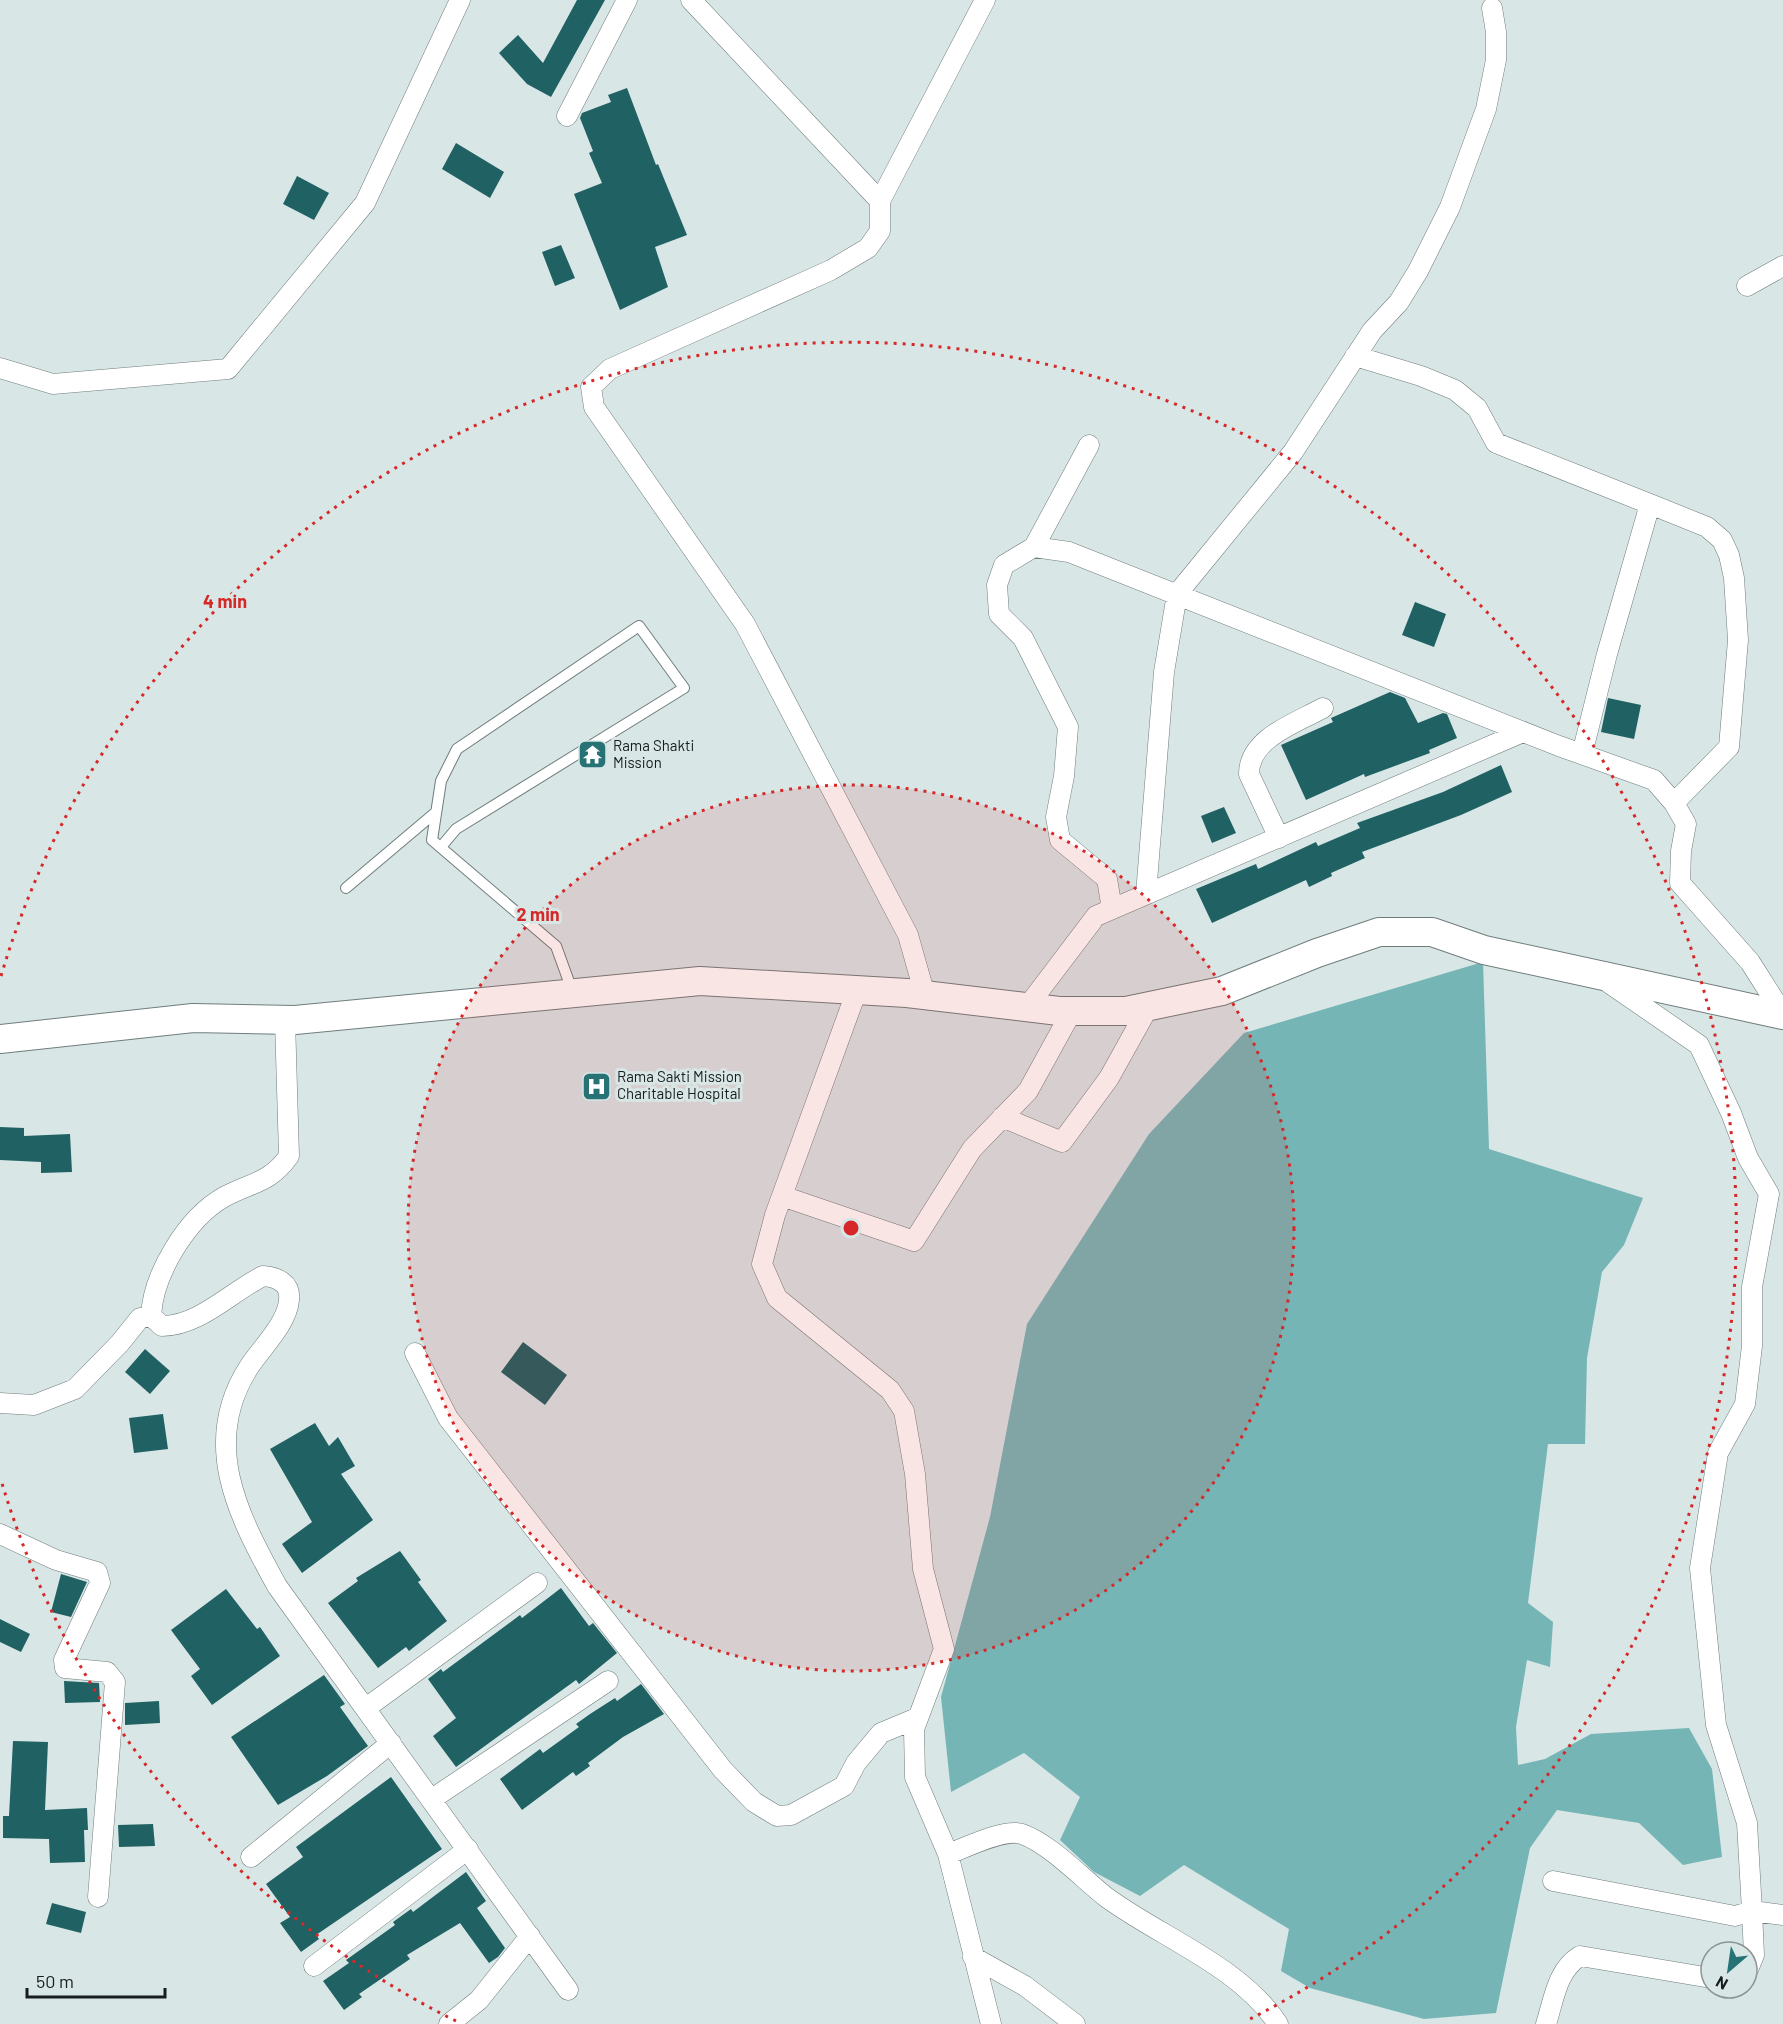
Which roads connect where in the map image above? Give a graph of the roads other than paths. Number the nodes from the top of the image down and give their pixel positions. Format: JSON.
{"nodes":[{"id":1,"x":460,"y":0,"type":"edge"},
{"id":2,"x":627,"y":0,"type":"edge"},
{"id":3,"x":692,"y":0,"type":"edge"},
{"id":4,"x":985,"y":0,"type":"edge"},
{"id":5,"x":1492,"y":8,"type":"dead end"},
{"id":6,"x":567,"y":116,"type":"dead end"},
{"id":7,"x":880,"y":201,"type":"junction"},
{"id":8,"x":1783,"y":266,"type":"edge"},
{"id":9,"x":1747,"y":286,"type":"dead end"},
{"id":10,"x":1355,"y":356,"type":"junction"},
{"id":11,"x":0,"y":368,"type":"edge"},
{"id":12,"x":1089,"y":446,"type":"dead end"},
{"id":13,"x":1650,"y":504,"type":"junction"},
{"id":14,"x":1034,"y":547,"type":"junction"},
{"id":15,"x":1177,"y":594,"type":"junction"},
{"id":16,"x":1323,"y":708,"type":"dead end"},
{"id":17,"x":1523,"y":732,"type":"junction"},
{"id":18,"x":1582,"y":754,"type":"junction"},
{"id":19,"x":1674,"y":803,"type":"junction"},
{"id":20,"x":436,"y":812,"type":"junction"},
{"id":21,"x":1279,"y":837,"type":"junction"},
{"id":22,"x":441,"y":847,"type":"junction"},
{"id":23,"x":346,"y":888,"type":"dead end"},
{"id":24,"x":1146,"y":894,"type":"junction"},
{"id":25,"x":1112,"y":909,"type":"junction"},
{"id":26,"x":1595,"y":974,"type":"junction"},
{"id":27,"x":857,"y":990,"type":"junction"},
{"id":28,"x":573,"y":993,"type":"junction"},
{"id":29,"x":925,"y":995,"type":"junction"},
{"id":30,"x":1149,"y":1006,"type":"junction"},
{"id":31,"x":1027,"y":1007,"type":"junction"},
{"id":32,"x":1072,"y":1011,"type":"junction"},
{"id":33,"x":1783,"y":1015,"type":"edge"},
{"id":34,"x":285,"y":1020,"type":"junction"},
{"id":35,"x":0,"y":1039,"type":"edge"},
{"id":36,"x":1002,"y":1117,"type":"junction"},
{"id":37,"x":782,"y":1196,"type":"junction"},
{"id":38,"x":151,"y":1316,"type":"junction"},
{"id":39,"x":415,"y":1353,"type":"dead end"},
{"id":40,"x":0,"y":1403,"type":"edge"},
{"id":41,"x":0,"y":1534,"type":"edge"},
{"id":42,"x":537,"y":1583,"type":"dead end"},
{"id":43,"x":608,"y":1682,"type":"dead end"},
{"id":44,"x":366,"y":1708,"type":"junction"},
{"id":45,"x":917,"y":1718,"type":"junction"},
{"id":46,"x":391,"y":1743,"type":"junction"},
{"id":47,"x":432,"y":1799,"type":"junction"},
{"id":48,"x":468,"y":1849,"type":"junction"},
{"id":49,"x":948,"y":1854,"type":"junction"},
{"id":50,"x":251,"y":1857,"type":"dead end"},
{"id":51,"x":1553,"y":1881,"type":"dead end"},
{"id":52,"x":98,"y":1897,"type":"dead end"},
{"id":53,"x":1752,"y":1911,"type":"junction"},
{"id":54,"x":1783,"y":1915,"type":"edge"},
{"id":55,"x":530,"y":1936,"type":"junction"},
{"id":56,"x":1753,"y":1940,"type":"edge"},
{"id":57,"x":973,"y":1957,"type":"junction"},
{"id":58,"x":314,"y":1966,"type":"dead end"},
{"id":59,"x":1699,"y":1976,"type":"edge"},
{"id":60,"x":568,"y":1990,"type":"dead end"},
{"id":61,"x":449,"y":2024,"type":"edge"},
{"id":62,"x":991,"y":2024,"type":"edge"},
{"id":63,"x":1075,"y":2024,"type":"edge"},
{"id":64,"x":1278,"y":2024,"type":"edge"},
{"id":65,"x":1546,"y":2024,"type":"edge"}],
"edges":[{"from":1,"to":11,"type":"street"},
{"from":2,"to":6,"type":"street"},
{"from":3,"to":7,"type":"street"},
{"from":4,"to":7,"type":"street"},
{"from":5,"to":10,"type":"street"},
{"from":7,"to":29,"type":"street"},
{"from":8,"to":9,"type":"street"},
{"from":10,"to":13,"type":"street"},
{"from":10,"to":15,"type":"street"},
{"from":12,"to":14,"type":"street"},
{"from":13,"to":18,"type":"street"},
{"from":13,"to":19,"type":"street"},
{"from":14,"to":15,"type":"street"},
{"from":14,"to":25,"type":"street"},
{"from":15,"to":17,"type":"street"},
{"from":15,"to":24,"type":"street"},
{"from":16,"to":21,"type":"street"},
{"from":17,"to":18,"type":"street"},
{"from":17,"to":21,"type":"street"},
{"from":18,"to":19,"type":"street"},
{"from":19,"to":33,"type":"street"},
{"from":20,"to":22,"type":"lane"},
{"from":20,"to":22,"type":"lane"},
{"from":20,"to":23,"type":"lane"},
{"from":21,"to":24,"type":"street"},
{"from":22,"to":28,"type":"lane"},
{"from":24,"to":25,"type":"street"},
{"from":25,"to":31,"type":"street"},
{"from":26,"to":30,"type":"street"},
{"from":26,"to":33,"type":"street"},
{"from":26,"to":53,"type":"street"},
{"from":27,"to":28,"type":"street"},
{"from":27,"to":29,"type":"street"},
{"from":27,"to":37,"type":"street"},
{"from":28,"to":34,"type":"street"},
{"from":29,"to":31,"type":"street"},
{"from":30,"to":32,"type":"street"},
{"from":30,"to":36,"type":"street"},
{"from":31,"to":32,"type":"street"},
{"from":32,"to":36,"type":"street"},
{"from":34,"to":35,"type":"street"},
{"from":34,"to":38,"type":"street"},
{"from":36,"to":37,"type":"street"},
{"from":37,"to":45,"type":"street"},
{"from":38,"to":40,"type":"street"},
{"from":38,"to":44,"type":"street"},
{"from":39,"to":45,"type":"street"},
{"from":41,"to":52,"type":"street"},
{"from":42,"to":44,"type":"street"},
{"from":43,"to":47,"type":"street"},
{"from":44,"to":46,"type":"street"},
{"from":45,"to":49,"type":"street"},
{"from":46,"to":47,"type":"street"},
{"from":46,"to":50,"type":"street"},
{"from":47,"to":48,"type":"street"},
{"from":48,"to":55,"type":"street"},
{"from":48,"to":58,"type":"street"},
{"from":49,"to":57,"type":"street"},
{"from":49,"to":64,"type":"street"},
{"from":51,"to":53,"type":"street"},
{"from":53,"to":54,"type":"street"},
{"from":53,"to":56,"type":"street"},
{"from":55,"to":60,"type":"street"},
{"from":55,"to":61,"type":"street"},
{"from":57,"to":62,"type":"street"},
{"from":57,"to":63,"type":"street"},
{"from":59,"to":65,"type":"street"}]}
